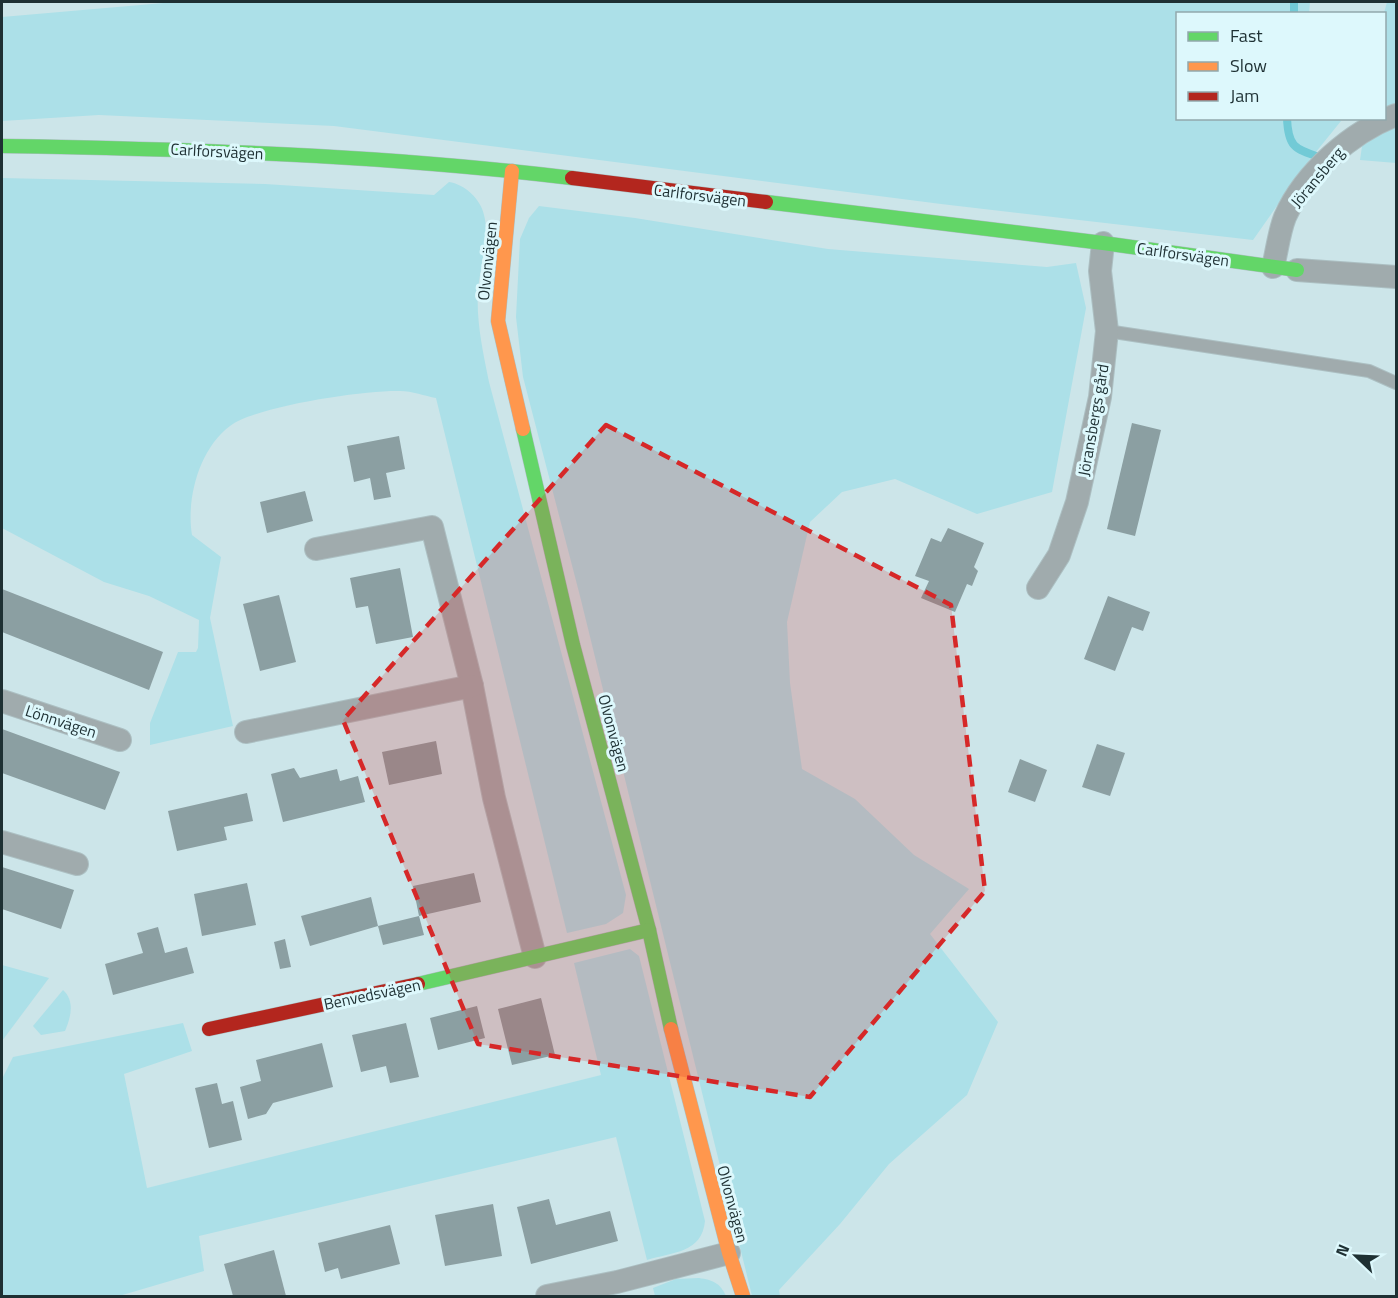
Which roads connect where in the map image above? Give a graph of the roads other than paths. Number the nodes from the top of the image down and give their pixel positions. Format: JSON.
{"nodes":[{"id":1,"x":1385,"y":120,"type":"edge"},
{"id":2,"x":2,"y":146,"type":"edge"},
{"id":3,"x":512,"y":171,"type":"junction"},
{"id":4,"x":1103,"y":243,"type":"junction"},
{"id":5,"x":1273,"y":267,"type":"junction"},
{"id":6,"x":1297,"y":270,"type":"joint"},
{"id":7,"x":1396,"y":277,"type":"edge"},
{"id":8,"x":1107,"y":331,"type":"junction"},
{"id":9,"x":1396,"y":382,"type":"edge"},
{"id":10,"x":316,"y":549,"type":"dead end"},
{"id":11,"x":1038,"y":588,"type":"dead end"},
{"id":12,"x":472,"y":686,"type":"junction"},
{"id":13,"x":2,"y":701,"type":"edge"},
{"id":14,"x":246,"y":732,"type":"dead end"},
{"id":15,"x":120,"y":740,"type":"dead end"},
{"id":16,"x":2,"y":842,"type":"edge"},
{"id":17,"x":77,"y":864,"type":"dead end"},
{"id":18,"x":649,"y":930,"type":"junction"},
{"id":19,"x":535,"y":957,"type":"junction"},
{"id":20,"x":209,"y":1029,"type":"dead end"},
{"id":21,"x":729,"y":1253,"type":"junction"},
{"id":22,"x":619,"y":1289,"type":"edge"},
{"id":23,"x":547,"y":1296,"type":"edge"},
{"id":24,"x":743,"y":1296,"type":"edge"}],
"edges":[{"from":1,"to":5,"type":"street","name":"Jöransberg"},
{"from":2,"to":3,"type":"street","name":"Carlforsvägen"},
{"from":3,"to":4,"type":"street","name":"Carlforsvägen"},
{"from":3,"to":18,"type":"street","name":"Olvonvägen"},
{"from":4,"to":5,"type":"street","name":"Carlforsvägen"},
{"from":4,"to":8,"type":"street","name":"Jöransbergs gård"},
{"from":5,"to":6,"type":"street","name":"Carlforsvägen"},
{"from":6,"to":7,"type":"street","name":"Carlforsvägen"},
{"from":8,"to":9,"type":"lane"},
{"from":8,"to":11,"type":"street","name":"Jöransbergs gård"},
{"from":10,"to":12,"type":"street"},
{"from":12,"to":14,"type":"street"},
{"from":12,"to":19,"type":"street"},
{"from":13,"to":15,"type":"street","name":"Lönnvägen"},
{"from":16,"to":17,"type":"street"},
{"from":18,"to":19,"type":"street","name":"Benvedsvägen"},
{"from":18,"to":21,"type":"street","name":"Olvonvägen"},
{"from":19,"to":20,"type":"street","name":"Benvedsvägen"},
{"from":21,"to":22,"type":"street"},
{"from":21,"to":24,"type":"street","name":"Olvonvägen"},
{"from":22,"to":23,"type":"street"}]}
